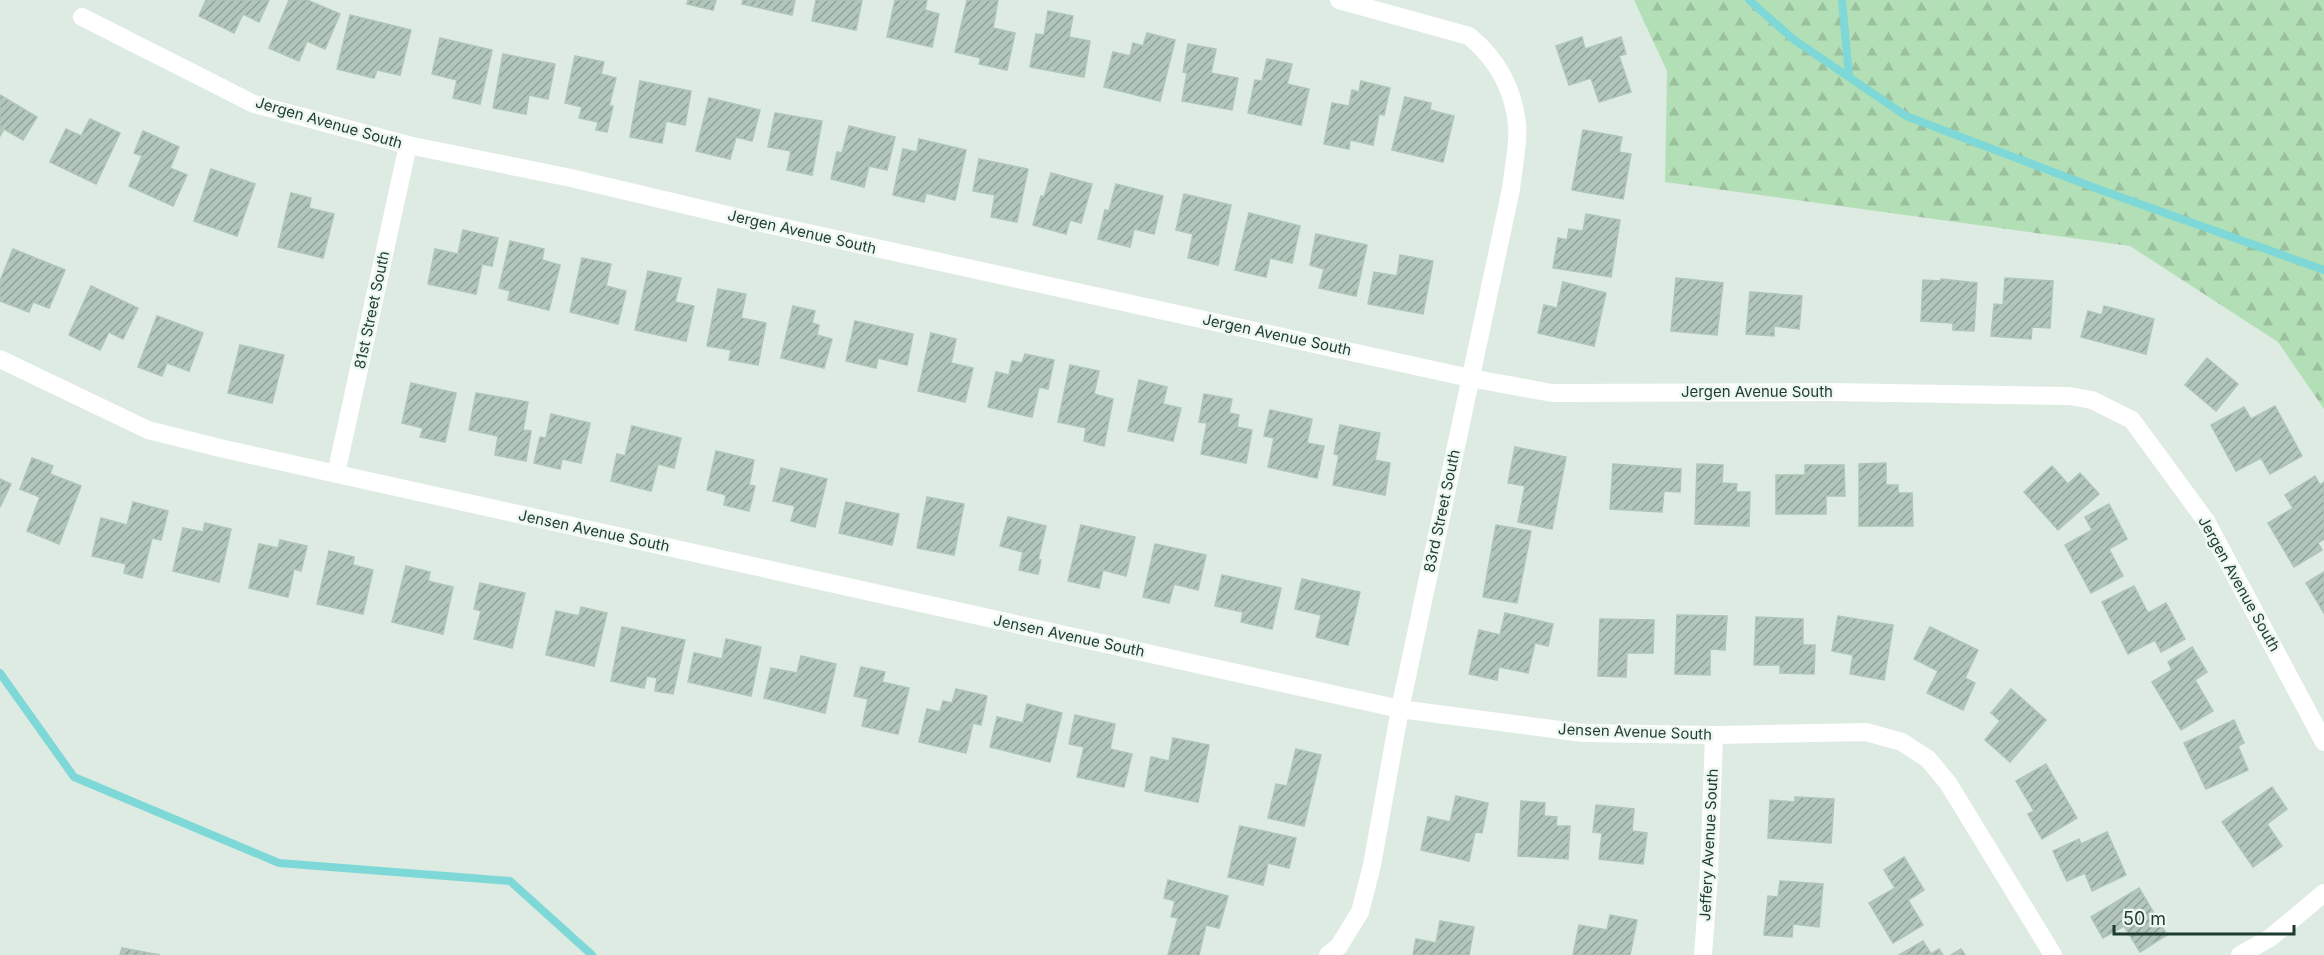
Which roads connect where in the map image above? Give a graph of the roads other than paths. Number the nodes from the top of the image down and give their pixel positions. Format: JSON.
{"nodes":[{"id":1,"x":1339,"y":0,"type":"edge"},
{"id":2,"x":82,"y":17,"type":"dead end"},
{"id":3,"x":408,"y":145,"type":"junction"},
{"id":4,"x":0,"y":359,"type":"edge"},
{"id":5,"x":1470,"y":378,"type":"junction"},
{"id":6,"x":336,"y":474,"type":"junction"},
{"id":7,"x":1400,"y":709,"type":"junction"},
{"id":8,"x":1714,"y":735,"type":"junction"},
{"id":9,"x":2324,"y":742,"type":"edge"},
{"id":10,"x":2324,"y":893,"type":"edge"},
{"id":11,"x":1328,"y":955,"type":"edge"},
{"id":12,"x":1703,"y":955,"type":"edge"},
{"id":13,"x":2052,"y":955,"type":"edge"},
{"id":14,"x":2240,"y":955,"type":"edge"}],
"edges":[{"from":1,"to":5,"type":"street","name":"83rd Street South"},
{"from":2,"to":3,"type":"street","name":"Jergen Avenue South"},
{"from":3,"to":5,"type":"street","name":"Jergen Avenue South"},
{"from":3,"to":6,"type":"street","name":"81st Street South"},
{"from":4,"to":6,"type":"street","name":"Jensen Avenue South"},
{"from":5,"to":7,"type":"street","name":"83rd Street South"},
{"from":5,"to":9,"type":"street","name":"Jergen Avenue South"},
{"from":6,"to":7,"type":"street","name":"Jensen Avenue South"},
{"from":7,"to":8,"type":"street","name":"Jensen Avenue South"},
{"from":7,"to":11,"type":"street","name":"83rd Street South"},
{"from":8,"to":12,"type":"street","name":"Jeffery Avenue South"},
{"from":8,"to":13,"type":"street","name":"Jensen Avenue South"},
{"from":10,"to":14,"type":"street"}]}
